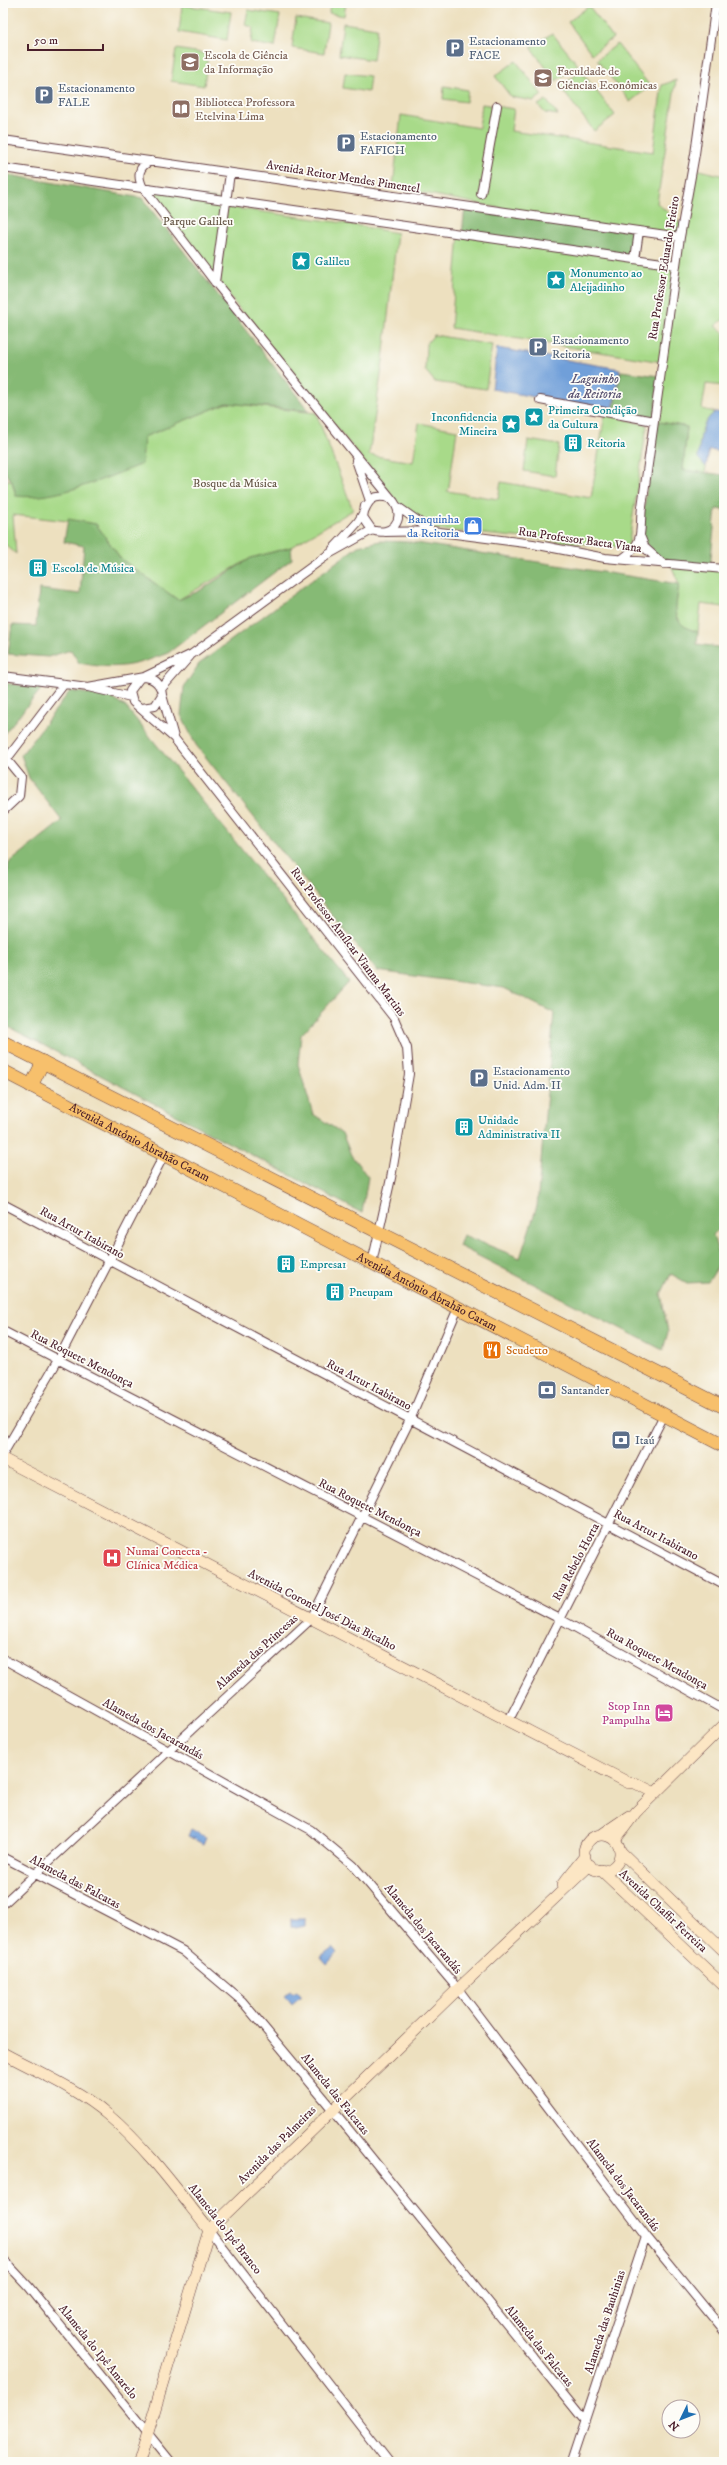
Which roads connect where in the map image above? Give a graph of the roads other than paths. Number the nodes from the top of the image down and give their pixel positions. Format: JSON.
{"nodes":[{"id":1,"x":716,"y":3,"type":"edge"},
{"id":2,"x":497,"y":106,"type":"dead end"},
{"id":3,"x":3,"y":140,"type":"edge"},
{"id":4,"x":151,"y":161,"type":"junction"},
{"id":5,"x":3,"y":168,"type":"edge"},
{"id":6,"x":230,"y":172,"type":"junction"},
{"id":7,"x":143,"y":188,"type":"junction"},
{"id":8,"x":481,"y":194,"type":"dead end"},
{"id":9,"x":226,"y":200,"type":"junction"},
{"id":10,"x":639,"y":231,"type":"junction"},
{"id":11,"x":680,"y":237,"type":"junction"},
{"id":12,"x":635,"y":259,"type":"junction"},
{"id":13,"x":676,"y":265,"type":"junction"},
{"id":14,"x":215,"y":282,"type":"junction"},
{"id":15,"x":540,"y":400,"type":"dead end"},
{"id":16,"x":654,"y":421,"type":"junction"},
{"id":17,"x":351,"y":450,"type":"junction"},
{"id":18,"x":389,"y":498,"type":"junction"},
{"id":19,"x":368,"y":503,"type":"junction"},
{"id":20,"x":398,"y":508,"type":"junction"},
{"id":21,"x":372,"y":530,"type":"junction"},
{"id":22,"x":432,"y":531,"type":"junction"},
{"id":23,"x":384,"y":532,"type":"junction"},
{"id":24,"x":641,"y":538,"type":"junction"},
{"id":25,"x":329,"y":554,"type":"junction"},
{"id":26,"x":622,"y":559,"type":"junction"},
{"id":27,"x":663,"y":564,"type":"junction"},
{"id":28,"x":724,"y":569,"type":"edge"},
{"id":29,"x":192,"y":654,"type":"junction"},
{"id":30,"x":3,"y":676,"type":"edge"},
{"id":31,"x":141,"y":678,"type":"junction"},
{"id":32,"x":64,"y":684,"type":"junction"},
{"id":33,"x":88,"y":687,"type":"junction"},
{"id":34,"x":162,"y":692,"type":"junction"},
{"id":35,"x":131,"y":697,"type":"junction"},
{"id":36,"x":142,"y":708,"type":"junction"},
{"id":37,"x":174,"y":738,"type":"junction"},
{"id":38,"x":5,"y":762,"type":"edge"},
{"id":39,"x":3,"y":811,"type":"edge"},
{"id":40,"x":3,"y":1042,"type":"edge"},
{"id":41,"x":43,"y":1062,"type":"junction"},
{"id":42,"x":3,"y":1071,"type":"edge"},
{"id":43,"x":31,"y":1086,"type":"junction"},
{"id":44,"x":164,"y":1155,"type":"junction"},
{"id":45,"x":3,"y":1204,"type":"edge"},
{"id":46,"x":380,"y":1231,"type":"junction"},
{"id":47,"x":109,"y":1262,"type":"junction"},
{"id":48,"x":372,"y":1263,"type":"junction"},
{"id":49,"x":458,"y":1308,"type":"junction"},
{"id":50,"x":3,"y":1331,"type":"edge"},
{"id":51,"x":58,"y":1360,"type":"junction"},
{"id":52,"x":724,"y":1406,"type":"edge"},
{"id":53,"x":664,"y":1415,"type":"junction"},
{"id":54,"x":410,"y":1420,"type":"junction"},
{"id":55,"x":724,"y":1446,"type":"edge"},
{"id":56,"x":3,"y":1454,"type":"edge"},
{"id":57,"x":3,"y":1459,"type":"edge"},
{"id":58,"x":362,"y":1516,"type":"junction"},
{"id":59,"x":610,"y":1524,"type":"junction"},
{"id":60,"x":724,"y":1586,"type":"edge"},
{"id":61,"x":311,"y":1619,"type":"junction"},
{"id":62,"x":560,"y":1619,"type":"junction"},
{"id":63,"x":3,"y":1659,"type":"edge"},
{"id":64,"x":724,"y":1710,"type":"edge"},
{"id":65,"x":509,"y":1720,"type":"junction"},
{"id":66,"x":724,"y":1725,"type":"edge"},
{"id":67,"x":167,"y":1750,"type":"junction"},
{"id":68,"x":652,"y":1796,"type":"junction"},
{"id":69,"x":636,"y":1812,"type":"junction"},
{"id":70,"x":601,"y":1835,"type":"junction"},
{"id":71,"x":615,"y":1840,"type":"junction"},
{"id":72,"x":620,"y":1851,"type":"junction"},
{"id":73,"x":3,"y":1857,"type":"edge"},
{"id":74,"x":587,"y":1861,"type":"junction"},
{"id":75,"x":601,"y":1870,"type":"junction"},
{"id":76,"x":35,"y":1874,"type":"junction"},
{"id":77,"x":3,"y":1904,"type":"edge"},
{"id":78,"x":724,"y":1951,"type":"edge"},
{"id":79,"x":724,"y":1986,"type":"edge"},
{"id":80,"x":458,"y":1988,"type":"junction"},
{"id":81,"x":3,"y":2053,"type":"edge"},
{"id":82,"x":332,"y":2109,"type":"junction"},
{"id":83,"x":209,"y":2230,"type":"junction"},
{"id":84,"x":646,"y":2236,"type":"junction"},
{"id":85,"x":3,"y":2259,"type":"edge"},
{"id":86,"x":724,"y":2331,"type":"edge"},
{"id":87,"x":585,"y":2421,"type":"junction"},
{"id":88,"x":148,"y":2433,"type":"junction"},
{"id":89,"x":139,"y":2462,"type":"edge"},
{"id":90,"x":171,"y":2462,"type":"edge"},
{"id":91,"x":389,"y":2462,"type":"edge"},
{"id":92,"x":571,"y":2462,"type":"edge"}],
"edges":[{"from":1,"to":11,"type":"street","name":"Rua Professor Eduardo Frieiro"},
{"from":2,"to":8,"type":"street"},
{"from":3,"to":4,"type":"street","name":"Avenida Reitor Mendes Pimentel"},
{"from":4,"to":6,"type":"street","name":"Avenida Reitor Mendes Pimentel"},
{"from":4,"to":7,"type":"street"},
{"from":5,"to":7,"type":"street"},
{"from":6,"to":9,"type":"street"},
{"from":6,"to":10,"type":"street","name":"Avenida Reitor Mendes Pimentel"},
{"from":7,"to":9,"type":"street"},
{"from":7,"to":14,"type":"street"},
{"from":9,"to":12,"type":"street"},
{"from":9,"to":14,"type":"street"},
{"from":10,"to":11,"type":"street","name":"Avenida Reitor Mendes Pimentel"},
{"from":10,"to":12,"type":"street"},
{"from":11,"to":13,"type":"street","name":"Rua Professor Eduardo Frieiro"},
{"from":12,"to":13,"type":"street"},
{"from":13,"to":16,"type":"street","name":"Rua Professor Eduardo Frieiro"},
{"from":14,"to":17,"type":"street"},
{"from":15,"to":16,"type":"street"},
{"from":16,"to":24,"type":"street","name":"Rua Professor Eduardo Frieiro"},
{"from":17,"to":18,"type":"street"},
{"from":17,"to":19,"type":"street"},
{"from":18,"to":19,"type":"street"},
{"from":18,"to":20,"type":"street"},
{"from":19,"to":21,"type":"street"},
{"from":19,"to":25,"type":"street"},
{"from":20,"to":22,"type":"street","name":"Rua Professor Baeta Viana"},
{"from":20,"to":23,"type":"street"},
{"from":21,"to":23,"type":"street"},
{"from":21,"to":25,"type":"street"},
{"from":22,"to":23,"type":"street","name":"Rua Professor Baeta Viana"},
{"from":22,"to":26,"type":"street","name":"Rua Professor Baeta Viana"},
{"from":24,"to":26,"type":"street"},
{"from":24,"to":27,"type":"street"},
{"from":25,"to":29,"type":"street"},
{"from":26,"to":27,"type":"street","name":"Rua Professor Baeta Viana"},
{"from":27,"to":28,"type":"street","name":"Rua Professor Baeta Viana"},
{"from":29,"to":31,"type":"street"},
{"from":29,"to":34,"type":"street"},
{"from":30,"to":32,"type":"street"},
{"from":31,"to":33,"type":"street"},
{"from":31,"to":34,"type":"street"},
{"from":31,"to":35,"type":"street"},
{"from":32,"to":33,"type":"street"},
{"from":32,"to":38,"type":"street"},
{"from":33,"to":35,"type":"street"},
{"from":34,"to":36,"type":"street"},
{"from":34,"to":37,"type":"street","name":"Rua Professor Amílcar Vianna Martins"},
{"from":35,"to":36,"type":"street"},
{"from":36,"to":37,"type":"street","name":"Rua Professor Amílcar Vianna Martins"},
{"from":37,"to":46,"type":"street","name":"Rua Professor Amílcar Vianna Martins"},
{"from":38,"to":39,"type":"street"},
{"from":40,"to":41,"type":"main road"},
{"from":41,"to":43,"type":"main road"},
{"from":41,"to":46,"type":"main road"},
{"from":42,"to":43,"type":"main road","name":"Avenida Antônio Abrahão Caram"},
{"from":43,"to":44,"type":"main road","name":"Avenida Antônio Abrahão Caram"},
{"from":44,"to":47,"type":"street"},
{"from":44,"to":48,"type":"main road","name":"Avenida Antônio Abrahão Caram"},
{"from":45,"to":47,"type":"street","name":"Rua Artur Itabirano"},
{"from":46,"to":48,"type":"street","name":"Rua Professor Amílcar Vianna Martins"},
{"from":46,"to":52,"type":"main road"},
{"from":47,"to":51,"type":"street"},
{"from":47,"to":54,"type":"street","name":"Rua Artur Itabirano"},
{"from":48,"to":49,"type":"main road","name":"Avenida Antônio Abrahão Caram"},
{"from":49,"to":53,"type":"main road","name":"Avenida Antônio Abrahão Caram"},
{"from":49,"to":54,"type":"street","name":"Alameda das Princesas"},
{"from":50,"to":51,"type":"street","name":"Rua Roquete Mendonça"},
{"from":51,"to":56,"type":"street"},
{"from":51,"to":58,"type":"street","name":"Rua Roquete Mendonça"},
{"from":53,"to":55,"type":"main road","name":"Avenida Antônio Abrahão Caram"},
{"from":53,"to":59,"type":"street","name":"Rua Rebelo Horta"},
{"from":54,"to":58,"type":"street","name":"Alameda das Princesas"},
{"from":54,"to":59,"type":"street","name":"Rua Artur Itabirano"},
{"from":57,"to":61,"type":"street","name":"Avenida Coronel José Dias Bicalho"},
{"from":58,"to":61,"type":"street","name":"Alameda das Princesas"},
{"from":58,"to":62,"type":"street","name":"Rua Roquete Mendonça"},
{"from":59,"to":60,"type":"street","name":"Rua Artur Itabirano"},
{"from":59,"to":62,"type":"street","name":"Rua Rebelo Horta"},
{"from":61,"to":65,"type":"street","name":"Avenida Coronel José Dias Bicalho"},
{"from":61,"to":67,"type":"street","name":"Alameda das Princesas"},
{"from":62,"to":64,"type":"street","name":"Rua Roquete Mendonça"},
{"from":62,"to":65,"type":"street","name":"Rua Rebelo Horta"},
{"from":63,"to":67,"type":"street","name":"Alameda dos Jacarandás"},
{"from":65,"to":68,"type":"street","name":"Avenida Coronel José Dias Bicalho"},
{"from":66,"to":68,"type":"street"},
{"from":67,"to":76,"type":"street","name":"Alameda das Princesas"},
{"from":67,"to":80,"type":"street","name":"Alameda dos Jacarandás"},
{"from":68,"to":69,"type":"street"},
{"from":69,"to":70,"type":"street"},
{"from":69,"to":71,"type":"street"},
{"from":70,"to":71,"type":"street"},
{"from":70,"to":74,"type":"street"},
{"from":71,"to":72,"type":"street"},
{"from":72,"to":75,"type":"street"},
{"from":72,"to":78,"type":"street","name":"Avenida Chaffir Ferreira"},
{"from":73,"to":76,"type":"street","name":"Alameda das Falcatas"},
{"from":74,"to":75,"type":"street"},
{"from":74,"to":80,"type":"street","name":"Avenida das Palmeiras"},
{"from":75,"to":79,"type":"street","name":"Avenida Chaffir Ferreira"},
{"from":76,"to":77,"type":"street","name":"Alameda das Princesas"},
{"from":76,"to":82,"type":"street","name":"Alameda das Falcatas"},
{"from":80,"to":82,"type":"street","name":"Avenida das Palmeiras"},
{"from":80,"to":84,"type":"street","name":"Alameda dos Jacarandás"},
{"from":81,"to":83,"type":"street","name":"Alameda do Ipê Branco"},
{"from":82,"to":83,"type":"street","name":"Avenida das Palmeiras"},
{"from":82,"to":87,"type":"street","name":"Alameda das Falcatas"},
{"from":83,"to":88,"type":"street","name":"Avenida das Palmeiras"},
{"from":83,"to":91,"type":"street","name":"Alameda do Ipê Branco"},
{"from":84,"to":86,"type":"street","name":"Alameda dos Jacarandás"},
{"from":84,"to":87,"type":"street","name":"Alameda das Bauhinias"},
{"from":85,"to":88,"type":"street","name":"Alameda do Ipê Amarelo"},
{"from":87,"to":92,"type":"street","name":"Alameda das Bauhinias"},
{"from":88,"to":89,"type":"street","name":"Avenida das Palmeiras"},
{"from":88,"to":90,"type":"street","name":"Alameda do Ipê Amarelo"}]}
